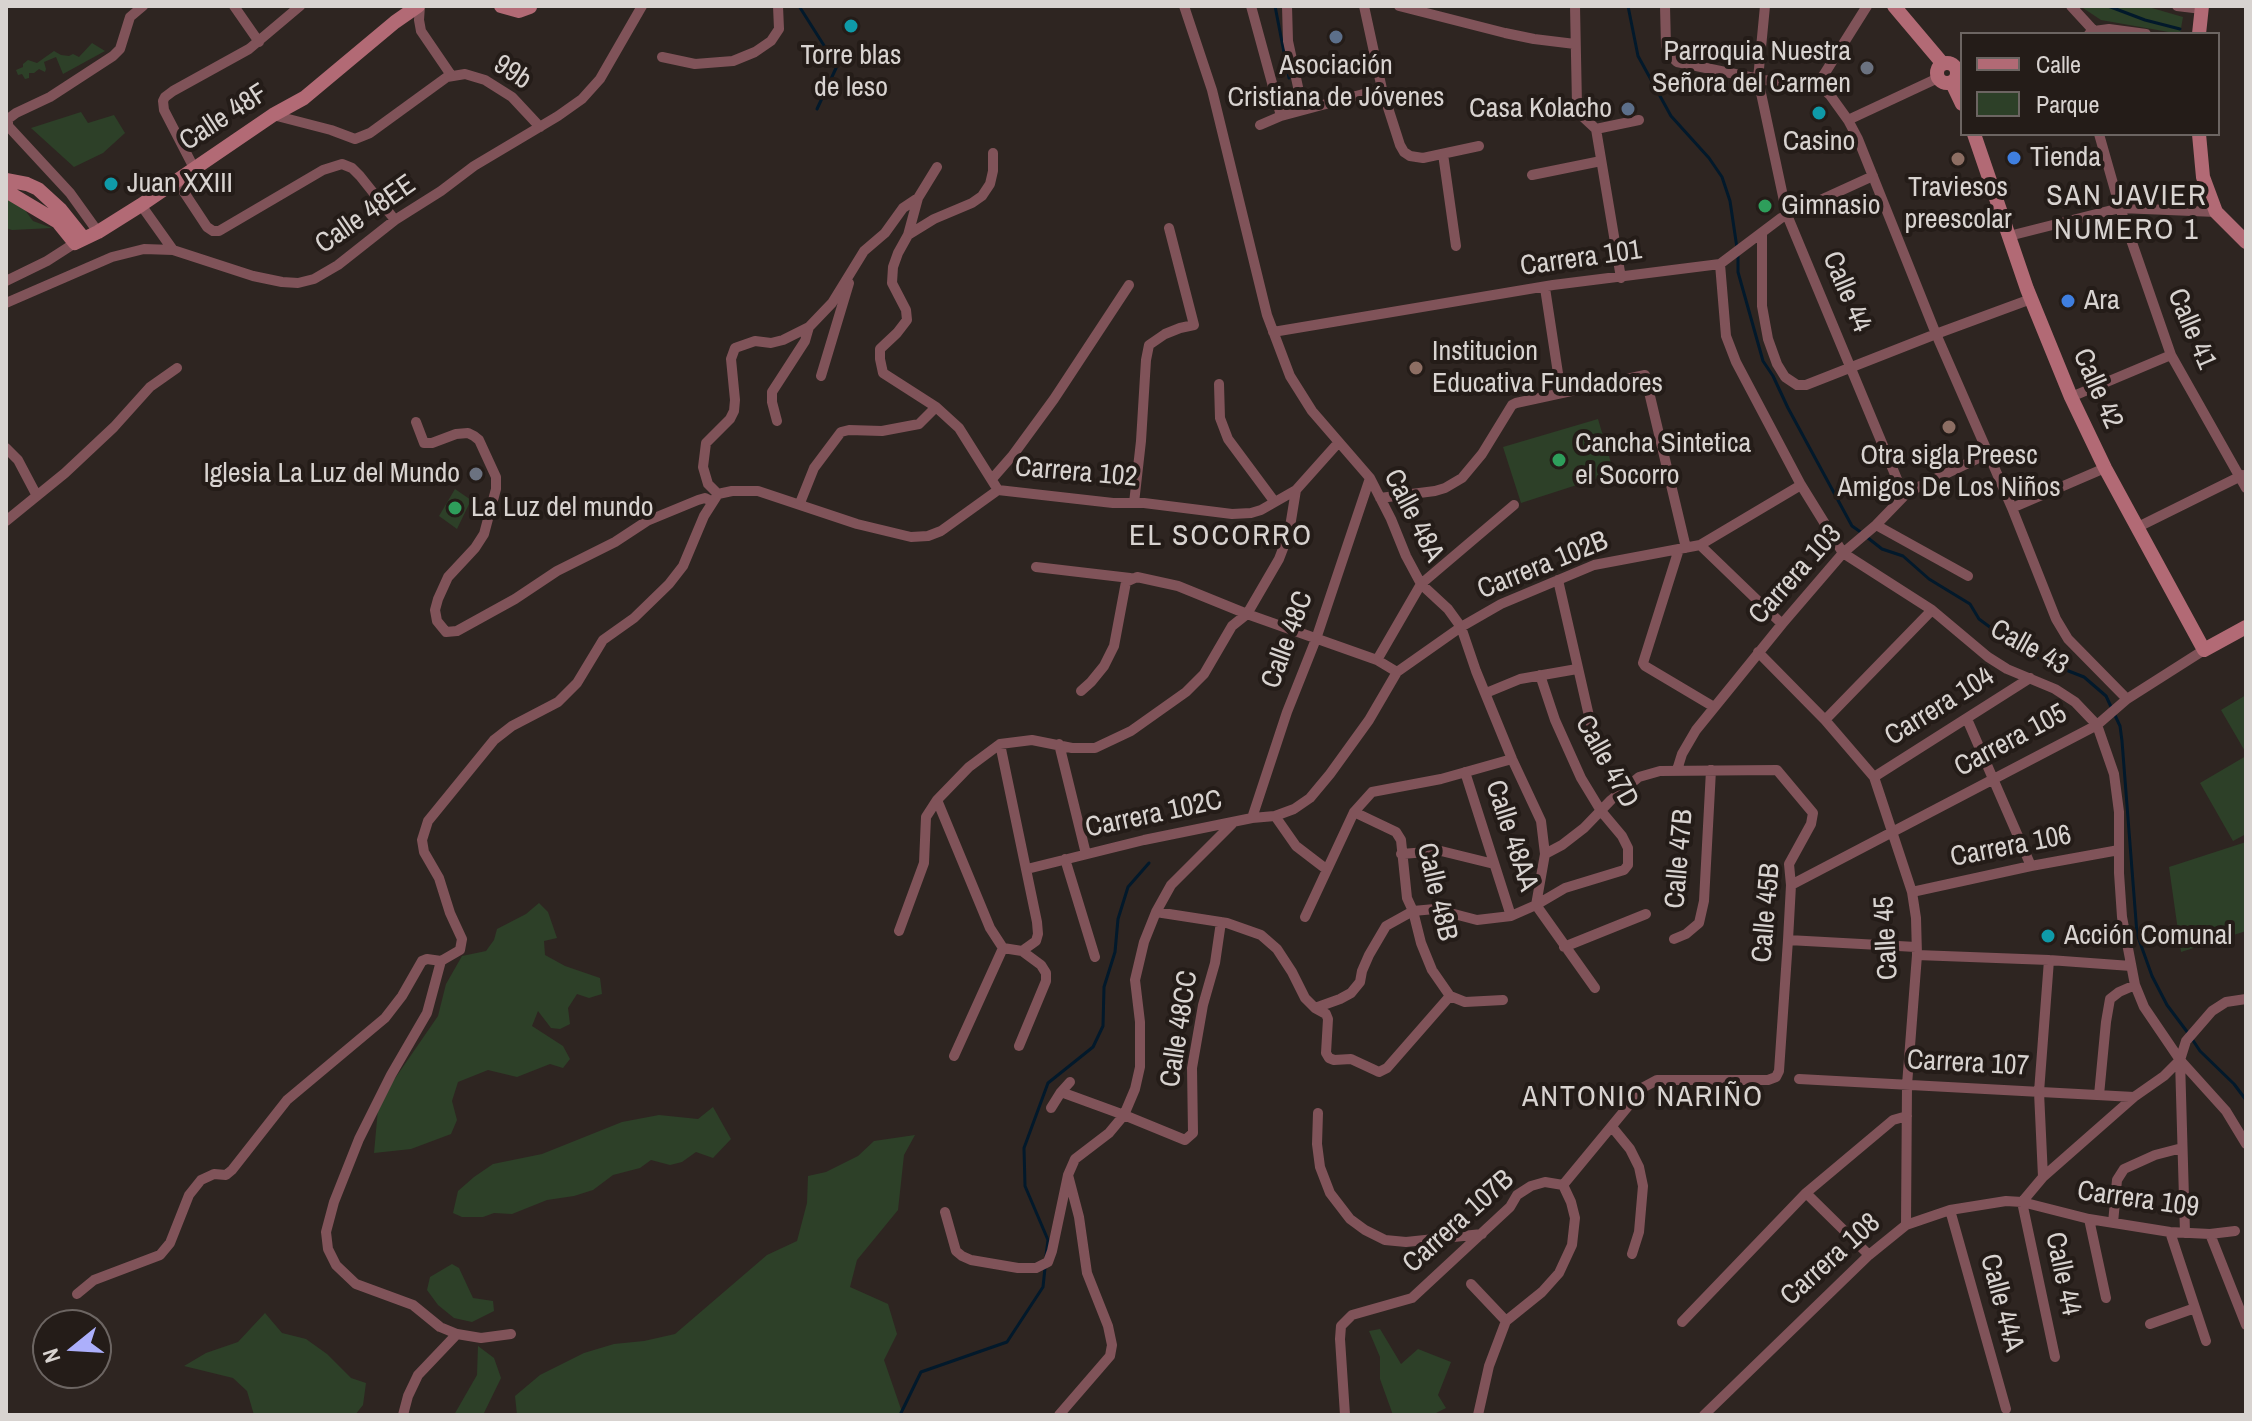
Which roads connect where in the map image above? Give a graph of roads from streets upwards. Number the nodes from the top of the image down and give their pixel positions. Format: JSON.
{"nodes":[{"id":1,"x":143,"y":6,"type":"edge"},
{"id":2,"x":234,"y":6,"type":"edge"},
{"id":3,"x":300,"y":6,"type":"edge"},
{"id":4,"x":419,"y":6,"type":"edge"},
{"id":5,"x":501,"y":6,"type":"edge"},
{"id":6,"x":642,"y":6,"type":"edge"},
{"id":7,"x":778,"y":6,"type":"edge"},
{"id":8,"x":1184,"y":6,"type":"edge"},
{"id":9,"x":1251,"y":6,"type":"edge"},
{"id":10,"x":1287,"y":6,"type":"edge"},
{"id":11,"x":1364,"y":6,"type":"edge"},
{"id":12,"x":1399,"y":6,"type":"edge"},
{"id":13,"x":1575,"y":6,"type":"edge"},
{"id":14,"x":1665,"y":6,"type":"edge"},
{"id":15,"x":1765,"y":6,"type":"edge"},
{"id":16,"x":1867,"y":6,"type":"edge"},
{"id":17,"x":1894,"y":6,"type":"edge"},
{"id":18,"x":2071,"y":6,"type":"edge"},
{"id":19,"x":2177,"y":6,"type":"edge"},
{"id":20,"x":530,"y":7,"type":"edge"},
{"id":21,"x":2202,"y":8,"type":"edge"},
{"id":22,"x":2091,"y":32,"type":"edge"},
{"id":23,"x":2096,"y":32,"type":"edge"},
{"id":24,"x":2131,"y":32,"type":"edge"},
{"id":25,"x":2199,"y":32,"type":"edge"},
{"id":26,"x":259,"y":42,"type":"junction"},
{"id":27,"x":1575,"y":44,"type":"junction"},
{"id":28,"x":662,"y":57,"type":"dead end"},
{"id":29,"x":1951,"y":73,"type":"edge"},
{"id":30,"x":451,"y":75,"type":"junction"},
{"id":31,"x":1758,"y":79,"type":"junction"},
{"id":32,"x":1818,"y":84,"type":"junction"},
{"id":33,"x":1382,"y":89,"type":"junction"},
{"id":34,"x":1960,"y":98,"type":"edge"},
{"id":35,"x":1303,"y":110,"type":"junction"},
{"id":36,"x":273,"y":115,"type":"junction"},
{"id":37,"x":1281,"y":116,"type":"junction"},
{"id":38,"x":1639,"y":120,"type":"dead end"},
{"id":39,"x":1848,"y":120,"type":"junction"},
{"id":40,"x":1260,"y":125,"type":"dead end"},
{"id":41,"x":540,"y":127,"type":"junction"},
{"id":42,"x":1596,"y":129,"type":"junction"},
{"id":43,"x":1975,"y":136,"type":"edge"},
{"id":44,"x":2100,"y":136,"type":"edge"},
{"id":45,"x":2199,"y":136,"type":"edge"},
{"id":46,"x":1479,"y":146,"type":"dead end"},
{"id":47,"x":993,"y":153,"type":"dead end"},
{"id":48,"x":1443,"y":154,"type":"junction"},
{"id":49,"x":1601,"y":161,"type":"junction"},
{"id":50,"x":937,"y":167,"type":"dead end"},
{"id":51,"x":194,"y":168,"type":"junction"},
{"id":52,"x":1532,"y":175,"type":"dead end"},
{"id":53,"x":1873,"y":176,"type":"junction"},
{"id":54,"x":6,"y":180,"type":"edge"},
{"id":55,"x":176,"y":180,"type":"junction"},
{"id":56,"x":6,"y":191,"type":"edge"},
{"id":57,"x":918,"y":198,"type":"junction"},
{"id":58,"x":141,"y":205,"type":"junction"},
{"id":59,"x":2120,"y":208,"type":"junction"},
{"id":60,"x":2216,"y":212,"type":"junction"},
{"id":61,"x":1787,"y":215,"type":"junction"},
{"id":62,"x":395,"y":220,"type":"junction"},
{"id":63,"x":1169,"y":228,"type":"dead end"},
{"id":64,"x":1762,"y":234,"type":"junction"},
{"id":65,"x":908,"y":235,"type":"junction"},
{"id":66,"x":2009,"y":236,"type":"junction"},
{"id":67,"x":85,"y":238,"type":"junction"},
{"id":68,"x":2246,"y":242,"type":"edge"},
{"id":69,"x":1456,"y":246,"type":"dead end"},
{"id":70,"x":173,"y":250,"type":"junction"},
{"id":71,"x":1720,"y":264,"type":"junction"},
{"id":72,"x":853,"y":270,"type":"junction"},
{"id":73,"x":1621,"y":278,"type":"junction"},
{"id":74,"x":6,"y":281,"type":"edge"},
{"id":75,"x":1129,"y":285,"type":"dead end"},
{"id":76,"x":1545,"y":288,"type":"junction"},
{"id":77,"x":2031,"y":299,"type":"junction"},
{"id":78,"x":6,"y":303,"type":"edge"},
{"id":79,"x":809,"y":327,"type":"junction"},
{"id":80,"x":1273,"y":332,"type":"junction"},
{"id":81,"x":1936,"y":334,"type":"junction"},
{"id":82,"x":2171,"y":355,"type":"junction"},
{"id":83,"x":1851,"y":367,"type":"junction"},
{"id":84,"x":177,"y":368,"type":"dead end"},
{"id":85,"x":821,"y":376,"type":"dead end"},
{"id":86,"x":1219,"y":384,"type":"dead end"},
{"id":87,"x":1561,"y":393,"type":"junction"},
{"id":88,"x":2071,"y":397,"type":"junction"},
{"id":89,"x":936,"y":407,"type":"junction"},
{"id":90,"x":777,"y":421,"type":"dead end"},
{"id":91,"x":416,"y":422,"type":"dead end"},
{"id":92,"x":1338,"y":443,"type":"junction"},
{"id":93,"x":6,"y":448,"type":"edge"},
{"id":94,"x":1989,"y":453,"type":"junction"},
{"id":95,"x":2105,"y":468,"type":"junction"},
{"id":96,"x":2243,"y":475,"type":"edge"},
{"id":97,"x":1370,"y":478,"type":"junction"},
{"id":98,"x":992,"y":479,"type":"junction"},
{"id":99,"x":1801,"y":485,"type":"junction"},
{"id":100,"x":2246,"y":488,"type":"edge"},
{"id":101,"x":998,"y":490,"type":"junction"},
{"id":102,"x":1296,"y":490,"type":"junction"},
{"id":103,"x":37,"y":496,"type":"junction"},
{"id":104,"x":1904,"y":496,"type":"junction"},
{"id":105,"x":716,"y":498,"type":"junction"},
{"id":106,"x":1380,"y":498,"type":"junction"},
{"id":107,"x":1274,"y":501,"type":"junction"},
{"id":108,"x":800,"y":503,"type":"junction"},
{"id":109,"x":1134,"y":503,"type":"junction"},
{"id":110,"x":1514,"y":505,"type":"dead end"},
{"id":111,"x":2012,"y":508,"type":"junction"},
{"id":112,"x":6,"y":521,"type":"edge"},
{"id":113,"x":1874,"y":526,"type":"junction"},
{"id":114,"x":2138,"y":527,"type":"junction"},
{"id":115,"x":1700,"y":545,"type":"junction"},
{"id":116,"x":1682,"y":548,"type":"junction"},
{"id":117,"x":1843,"y":553,"type":"junction"},
{"id":118,"x":1036,"y":567,"type":"dead end"},
{"id":119,"x":1968,"y":576,"type":"dead end"},
{"id":120,"x":1558,"y":580,"type":"junction"},
{"id":121,"x":1127,"y":583,"type":"junction"},
{"id":122,"x":1421,"y":584,"type":"junction"},
{"id":123,"x":1932,"y":610,"type":"junction"},
{"id":124,"x":1247,"y":614,"type":"junction"},
{"id":125,"x":1782,"y":624,"type":"junction"},
{"id":126,"x":1461,"y":627,"type":"junction"},
{"id":127,"x":2246,"y":627,"type":"edge"},
{"id":128,"x":1316,"y":639,"type":"junction"},
{"id":129,"x":2204,"y":650,"type":"junction"},
{"id":130,"x":1758,"y":652,"type":"junction"},
{"id":131,"x":1377,"y":660,"type":"junction"},
{"id":132,"x":1577,"y":669,"type":"junction"},
{"id":133,"x":1397,"y":672,"type":"junction"},
{"id":134,"x":1540,"y":675,"type":"junction"},
{"id":135,"x":2030,"y":678,"type":"junction"},
{"id":136,"x":1081,"y":691,"type":"dead end"},
{"id":137,"x":1486,"y":693,"type":"junction"},
{"id":138,"x":2127,"y":699,"type":"junction"},
{"id":139,"x":1714,"y":707,"type":"junction"},
{"id":140,"x":1967,"y":719,"type":"junction"},
{"id":141,"x":1825,"y":720,"type":"junction"},
{"id":142,"x":2097,"y":725,"type":"junction"},
{"id":143,"x":1594,"y":738,"type":"dead end"},
{"id":144,"x":1000,"y":744,"type":"junction"},
{"id":145,"x":1059,"y":744,"type":"junction"},
{"id":146,"x":1512,"y":759,"type":"junction"},
{"id":147,"x":1677,"y":770,"type":"junction"},
{"id":148,"x":1711,"y":770,"type":"junction"},
{"id":149,"x":1465,"y":772,"type":"junction"},
{"id":150,"x":1874,"y":777,"type":"junction"},
{"id":151,"x":1994,"y":781,"type":"junction"},
{"id":152,"x":937,"y":800,"type":"junction"},
{"id":153,"x":1601,"y":811,"type":"junction"},
{"id":154,"x":1354,"y":812,"type":"junction"},
{"id":155,"x":1275,"y":816,"type":"junction"},
{"id":156,"x":1252,"y":818,"type":"junction"},
{"id":157,"x":1233,"y":822,"type":"junction"},
{"id":158,"x":1892,"y":831,"type":"junction"},
{"id":159,"x":2119,"y":850,"type":"junction"},
{"id":160,"x":1086,"y":854,"type":"junction"},
{"id":161,"x":1401,"y":854,"type":"junction"},
{"id":162,"x":1545,"y":854,"type":"junction"},
{"id":163,"x":1065,"y":859,"type":"junction"},
{"id":164,"x":1494,"y":864,"type":"junction"},
{"id":165,"x":2031,"y":866,"type":"junction"},
{"id":166,"x":1027,"y":869,"type":"junction"},
{"id":167,"x":1326,"y":869,"type":"junction"},
{"id":168,"x":1791,"y":885,"type":"junction"},
{"id":169,"x":1912,"y":892,"type":"junction"},
{"id":170,"x":1536,"y":905,"type":"junction"},
{"id":171,"x":1413,"y":911,"type":"junction"},
{"id":172,"x":1156,"y":912,"type":"junction"},
{"id":173,"x":1646,"y":914,"type":"dead end"},
{"id":174,"x":1511,"y":916,"type":"junction"},
{"id":175,"x":1305,"y":917,"type":"dead end"},
{"id":176,"x":1221,"y":922,"type":"junction"},
{"id":177,"x":899,"y":931,"type":"dead end"},
{"id":178,"x":1674,"y":939,"type":"dead end"},
{"id":179,"x":1788,"y":940,"type":"junction"},
{"id":180,"x":1564,"y":947,"type":"junction"},
{"id":181,"x":1003,"y":948,"type":"junction"},
{"id":182,"x":1022,"y":951,"type":"junction"},
{"id":183,"x":1916,"y":951,"type":"junction"},
{"id":184,"x":1095,"y":957,"type":"dead end"},
{"id":185,"x":2049,"y":960,"type":"junction"},
{"id":186,"x":441,"y":961,"type":"junction"},
{"id":187,"x":2131,"y":966,"type":"junction"},
{"id":188,"x":2135,"y":985,"type":"junction"},
{"id":189,"x":1595,"y":988,"type":"dead end"},
{"id":190,"x":1450,"y":996,"type":"junction"},
{"id":191,"x":2246,"y":999,"type":"edge"},
{"id":192,"x":1503,"y":1000,"type":"dead end"},
{"id":193,"x":1315,"y":1008,"type":"junction"},
{"id":194,"x":1019,"y":1046,"type":"dead end"},
{"id":195,"x":954,"y":1056,"type":"dead end"},
{"id":196,"x":2180,"y":1060,"type":"junction"},
{"id":197,"x":1799,"y":1079,"type":"dead end"},
{"id":198,"x":1070,"y":1082,"type":"dead end"},
{"id":199,"x":1907,"y":1085,"type":"junction"},
{"id":200,"x":1061,"y":1092,"type":"junction"},
{"id":201,"x":2039,"y":1092,"type":"junction"},
{"id":202,"x":2099,"y":1095,"type":"junction"},
{"id":203,"x":2134,"y":1097,"type":"junction"},
{"id":204,"x":1051,"y":1108,"type":"dead end"},
{"id":205,"x":1318,"y":1113,"type":"dead end"},
{"id":206,"x":1124,"y":1115,"type":"junction"},
{"id":207,"x":1907,"y":1116,"type":"junction"},
{"id":208,"x":1612,"y":1127,"type":"junction"},
{"id":209,"x":2246,"y":1144,"type":"edge"},
{"id":210,"x":2182,"y":1148,"type":"junction"},
{"id":211,"x":1068,"y":1175,"type":"junction"},
{"id":212,"x":2043,"y":1177,"type":"junction"},
{"id":213,"x":1563,"y":1185,"type":"junction"},
{"id":214,"x":1806,"y":1193,"type":"junction"},
{"id":215,"x":2022,"y":1202,"type":"junction"},
{"id":216,"x":2035,"y":1206,"type":"joint"},
{"id":217,"x":1950,"y":1210,"type":"junction"},
{"id":218,"x":945,"y":1212,"type":"dead end"},
{"id":219,"x":2089,"y":1219,"type":"junction"},
{"id":220,"x":2113,"y":1223,"type":"junction"},
{"id":221,"x":1906,"y":1225,"type":"junction"},
{"id":222,"x":2235,"y":1231,"type":"dead end"},
{"id":223,"x":2170,"y":1232,"type":"junction"},
{"id":224,"x":2185,"y":1233,"type":"junction"},
{"id":225,"x":1482,"y":1234,"type":"junction"},
{"id":226,"x":2210,"y":1234,"type":"junction"},
{"id":227,"x":1632,"y":1254,"type":"dead end"},
{"id":228,"x":1869,"y":1255,"type":"junction"},
{"id":229,"x":1471,"y":1284,"type":"dead end"},
{"id":230,"x":77,"y":1294,"type":"dead end"},
{"id":231,"x":2106,"y":1298,"type":"dead end"},
{"id":232,"x":2195,"y":1308,"type":"junction"},
{"id":233,"x":1506,"y":1321,"type":"junction"},
{"id":234,"x":1682,"y":1322,"type":"dead end"},
{"id":235,"x":2150,"y":1324,"type":"dead end"},
{"id":236,"x":2246,"y":1325,"type":"edge"},
{"id":237,"x":457,"y":1334,"type":"junction"},
{"id":238,"x":511,"y":1334,"type":"dead end"},
{"id":239,"x":2206,"y":1341,"type":"dead end"},
{"id":240,"x":2055,"y":1357,"type":"dead end"},
{"id":241,"x":2006,"y":1409,"type":"dead end"},
{"id":242,"x":403,"y":1415,"type":"edge"},
{"id":243,"x":1059,"y":1415,"type":"edge"},
{"id":244,"x":1345,"y":1415,"type":"edge"},
{"id":245,"x":1478,"y":1415,"type":"edge"},
{"id":246,"x":1704,"y":1415,"type":"edge"}],
"edges":[{"from":1,"to":67,"type":"street"},
{"from":2,"to":26,"type":"street"},
{"from":3,"to":26,"type":"street"},
{"from":4,"to":30,"type":"street"},
{"from":4,"to":36,"type":"street","name":"Calle 48F"},
{"from":5,"to":20,"type":"street"},
{"from":6,"to":41,"type":"street","name":"Calle 48EE"},
{"from":7,"to":28,"type":"street"},
{"from":8,"to":80,"type":"street","name":"Calle 48A"},
{"from":9,"to":37,"type":"street"},
{"from":10,"to":35,"type":"street"},
{"from":11,"to":33,"type":"street"},
{"from":12,"to":27,"type":"street"},
{"from":13,"to":27,"type":"street"},
{"from":14,"to":31,"type":"street"},
{"from":15,"to":31,"type":"street","name":"Calle 44"},
{"from":16,"to":32,"type":"street"},
{"from":17,"to":29,"type":"street"},
{"from":18,"to":22,"type":"street"},
{"from":19,"to":21,"type":"street"},
{"from":21,"to":25,"type":"street"},
{"from":23,"to":24,"type":"street"},
{"from":26,"to":51,"type":"street"},
{"from":27,"to":42,"type":"street"},
{"from":29,"to":34,"type":"street"},
{"from":29,"to":39,"type":"street"},
{"from":30,"to":36,"type":"street"},
{"from":30,"to":41,"type":"street","name":"99b"},
{"from":31,"to":32,"type":"street"},
{"from":31,"to":61,"type":"street","name":"Calle 44"},
{"from":32,"to":39,"type":"street","name":"Calle 43"},
{"from":33,"to":35,"type":"street"},
{"from":33,"to":48,"type":"street"},
{"from":35,"to":37,"type":"street"},
{"from":36,"to":51,"type":"street","name":"Calle 48F"},
{"from":37,"to":40,"type":"street"},
{"from":38,"to":42,"type":"street"},
{"from":39,"to":53,"type":"street","name":"Calle 43"},
{"from":41,"to":62,"type":"street","name":"Calle 48EE"},
{"from":42,"to":49,"type":"street"},
{"from":43,"to":66,"type":"street","name":"Calle 42"},
{"from":44,"to":59,"type":"street","name":"Calle 41"},
{"from":45,"to":60,"type":"street"},
{"from":46,"to":48,"type":"street"},
{"from":47,"to":65,"type":"street"},
{"from":48,"to":69,"type":"street"},
{"from":49,"to":52,"type":"street"},
{"from":49,"to":73,"type":"street"},
{"from":50,"to":57,"type":"street"},
{"from":51,"to":55,"type":"street","name":"Calle 48F"},
{"from":53,"to":61,"type":"street","name":"Carrera 101"},
{"from":53,"to":81,"type":"street","name":"Calle 43"},
{"from":54,"to":67,"type":"street"},
{"from":55,"to":58,"type":"street","name":"Calle 48F"},
{"from":55,"to":62,"type":"street"},
{"from":56,"to":67,"type":"street"},
{"from":57,"to":65,"type":"street"},
{"from":57,"to":72,"type":"street"},
{"from":58,"to":67,"type":"street","name":"Calle 48F"},
{"from":58,"to":70,"type":"street"},
{"from":59,"to":60,"type":"street"},
{"from":59,"to":66,"type":"street"},
{"from":59,"to":82,"type":"street","name":"Calle 41"},
{"from":60,"to":68,"type":"street"},
{"from":61,"to":64,"type":"street","name":"Carrera 101"},
{"from":61,"to":83,"type":"street","name":"Calle 44"},
{"from":62,"to":70,"type":"street","name":"Calle 48EE"},
{"from":63,"to":109,"type":"street"},
{"from":64,"to":71,"type":"street","name":"Carrera 101"},
{"from":64,"to":83,"type":"street"},
{"from":65,"to":89,"type":"street","name":"Carrera 102"},
{"from":66,"to":77,"type":"street","name":"Calle 42"},
{"from":67,"to":74,"type":"street","name":"Calle 48F"},
{"from":70,"to":78,"type":"street","name":"Calle 48EE"},
{"from":71,"to":73,"type":"street","name":"Carrera 101"},
{"from":71,"to":99,"type":"street","name":"Calle 43"},
{"from":72,"to":79,"type":"street"},
{"from":72,"to":85,"type":"street"},
{"from":73,"to":76,"type":"street","name":"Carrera 101"},
{"from":75,"to":98,"type":"street"},
{"from":76,"to":80,"type":"street","name":"Carrera 101"},
{"from":76,"to":87,"type":"street"},
{"from":77,"to":81,"type":"street"},
{"from":77,"to":88,"type":"street","name":"Calle 42"},
{"from":79,"to":90,"type":"street"},
{"from":79,"to":105,"type":"street"},
{"from":80,"to":92,"type":"street","name":"Calle 48A"},
{"from":81,"to":83,"type":"street"},
{"from":81,"to":94,"type":"street","name":"Calle 43"},
{"from":82,"to":88,"type":"street"},
{"from":82,"to":96,"type":"street","name":"Calle 41"},
{"from":83,"to":104,"type":"street","name":"Calle 44"},
{"from":84,"to":103,"type":"street"},
{"from":86,"to":107,"type":"street"},
{"from":87,"to":106,"type":"street"},
{"from":87,"to":116,"type":"street"},
{"from":88,"to":95,"type":"street","name":"Calle 42"},
{"from":89,"to":98,"type":"street","name":"Carrera 102"},
{"from":89,"to":108,"type":"street"},
{"from":91,"to":105,"type":"street"},
{"from":92,"to":97,"type":"street","name":"Calle 48A"},
{"from":92,"to":102,"type":"street","name":"Carrera 102"},
{"from":93,"to":103,"type":"street"},
{"from":94,"to":104,"type":"street","name":"Carrera 103"},
{"from":94,"to":111,"type":"street","name":"Calle 43"},
{"from":95,"to":111,"type":"street"},
{"from":95,"to":114,"type":"street","name":"Calle 42"},
{"from":96,"to":100,"type":"street","name":"Calle 41"},
{"from":96,"to":114,"type":"street"},
{"from":97,"to":106,"type":"street","name":"Calle 48A"},
{"from":97,"to":128,"type":"street","name":"Calle 48C"},
{"from":98,"to":101,"type":"street","name":"Carrera 102"},
{"from":99,"to":115,"type":"street","name":"Carrera 102B"},
{"from":99,"to":117,"type":"street","name":"Calle 43"},
{"from":101,"to":108,"type":"street"},
{"from":101,"to":109,"type":"street","name":"Carrera 102"},
{"from":102,"to":107,"type":"street","name":"Carrera 102"},
{"from":102,"to":124,"type":"street"},
{"from":103,"to":112,"type":"street"},
{"from":104,"to":113,"type":"street","name":"Carrera 103"},
{"from":105,"to":108,"type":"street"},
{"from":105,"to":186,"type":"street"},
{"from":106,"to":122,"type":"street","name":"Calle 48A"},
{"from":107,"to":109,"type":"street","name":"Carrera 102"},
{"from":110,"to":122,"type":"street"},
{"from":111,"to":138,"type":"street","name":"Calle 43"},
{"from":113,"to":117,"type":"street","name":"Carrera 103"},
{"from":113,"to":119,"type":"street"},
{"from":114,"to":129,"type":"street","name":"Calle 42"},
{"from":115,"to":116,"type":"street","name":"Carrera 102B"},
{"from":115,"to":125,"type":"street"},
{"from":116,"to":120,"type":"street","name":"Carrera 102B"},
{"from":116,"to":139,"type":"street"},
{"from":117,"to":123,"type":"street","name":"Calle 43"},
{"from":117,"to":125,"type":"street","name":"Carrera 103"},
{"from":118,"to":121,"type":"street"},
{"from":120,"to":126,"type":"street","name":"Carrera 102B"},
{"from":120,"to":132,"type":"street"},
{"from":121,"to":124,"type":"street"},
{"from":121,"to":136,"type":"street"},
{"from":122,"to":126,"type":"street","name":"Calle 48A"},
{"from":122,"to":131,"type":"street"},
{"from":123,"to":135,"type":"street","name":"Calle 43"},
{"from":123,"to":141,"type":"street"},
{"from":124,"to":128,"type":"street"},
{"from":124,"to":145,"type":"street"},
{"from":125,"to":130,"type":"street","name":"Carrera 103"},
{"from":126,"to":133,"type":"street","name":"Carrera 102B"},
{"from":126,"to":137,"type":"street","name":"Calle 48A"},
{"from":127,"to":129,"type":"street","name":"Carrera 105"},
{"from":128,"to":131,"type":"street"},
{"from":128,"to":156,"type":"street","name":"Calle 48C"},
{"from":129,"to":138,"type":"street","name":"Carrera 105"},
{"from":130,"to":139,"type":"street","name":"Carrera 103"},
{"from":130,"to":141,"type":"street","name":"Calle 45"},
{"from":131,"to":133,"type":"street"},
{"from":132,"to":134,"type":"street"},
{"from":132,"to":143,"type":"street"},
{"from":133,"to":155,"type":"street","name":"Carrera 102B"},
{"from":134,"to":137,"type":"street"},
{"from":134,"to":153,"type":"street","name":"Calle 47D"},
{"from":135,"to":140,"type":"street","name":"Carrera 104"},
{"from":135,"to":142,"type":"street","name":"Calle 43"},
{"from":137,"to":146,"type":"street","name":"Calle 48A"},
{"from":138,"to":142,"type":"street","name":"Carrera 105"},
{"from":139,"to":147,"type":"street","name":"Carrera 103"},
{"from":140,"to":150,"type":"street","name":"Carrera 104"},
{"from":140,"to":151,"type":"street"},
{"from":141,"to":150,"type":"street","name":"Calle 45"},
{"from":142,"to":151,"type":"street","name":"Carrera 105"},
{"from":142,"to":159,"type":"street","name":"Calle 43"},
{"from":144,"to":145,"type":"street"},
{"from":144,"to":152,"type":"street"},
{"from":144,"to":166,"type":"street"},
{"from":145,"to":160,"type":"street"},
{"from":146,"to":149,"type":"street"},
{"from":146,"to":162,"type":"street","name":"Calle 48A"},
{"from":147,"to":148,"type":"street"},
{"from":147,"to":153,"type":"street"},
{"from":148,"to":168,"type":"street","name":"Calle 45B"},
{"from":148,"to":178,"type":"street","name":"Calle 47B"},
{"from":149,"to":154,"type":"street"},
{"from":149,"to":164,"type":"street","name":"Calle 48AA"},
{"from":150,"to":158,"type":"street","name":"Calle 45"},
{"from":151,"to":158,"type":"street","name":"Carrera 105"},
{"from":151,"to":165,"type":"street"},
{"from":152,"to":177,"type":"street"},
{"from":152,"to":181,"type":"street"},
{"from":153,"to":162,"type":"street"},
{"from":153,"to":170,"type":"street","name":"Calle 47D"},
{"from":154,"to":161,"type":"street","name":"Calle 48B"},
{"from":154,"to":167,"type":"street"},
{"from":155,"to":156,"type":"street","name":"Carrera 102B"},
{"from":155,"to":167,"type":"street"},
{"from":156,"to":157,"type":"street","name":"Carrera 102C"},
{"from":157,"to":160,"type":"street","name":"Carrera 102C"},
{"from":157,"to":172,"type":"street"},
{"from":158,"to":168,"type":"street","name":"Carrera 105"},
{"from":158,"to":169,"type":"street","name":"Calle 45"},
{"from":159,"to":165,"type":"street","name":"Carrera 106"},
{"from":159,"to":187,"type":"street","name":"Calle 43"},
{"from":160,"to":163,"type":"street","name":"Carrera 102C"},
{"from":161,"to":164,"type":"street"},
{"from":161,"to":171,"type":"street","name":"Calle 48B"},
{"from":162,"to":170,"type":"street","name":"Calle 48A"},
{"from":163,"to":166,"type":"street","name":"Carrera 102C"},
{"from":163,"to":184,"type":"street"},
{"from":164,"to":174,"type":"street","name":"Calle 48AA"},
{"from":165,"to":169,"type":"street","name":"Carrera 106"},
{"from":166,"to":182,"type":"street"},
{"from":167,"to":175,"type":"street"},
{"from":168,"to":179,"type":"street","name":"Calle 45B"},
{"from":169,"to":183,"type":"street","name":"Calle 45"},
{"from":170,"to":174,"type":"street"},
{"from":170,"to":180,"type":"street"},
{"from":171,"to":174,"type":"street"},
{"from":171,"to":190,"type":"street","name":"Calle 48B"},
{"from":171,"to":193,"type":"street"},
{"from":172,"to":176,"type":"street"},
{"from":172,"to":206,"type":"street"},
{"from":173,"to":180,"type":"street"},
{"from":176,"to":193,"type":"street"},
{"from":176,"to":206,"type":"street","name":"Calle 48CC"},
{"from":179,"to":183,"type":"street"},
{"from":179,"to":208,"type":"street","name":"Calle 45B"},
{"from":180,"to":189,"type":"street"},
{"from":181,"to":182,"type":"street"},
{"from":181,"to":195,"type":"street"},
{"from":182,"to":194,"type":"street"},
{"from":183,"to":185,"type":"street"},
{"from":183,"to":199,"type":"street","name":"Calle 45"},
{"from":185,"to":187,"type":"street"},
{"from":185,"to":201,"type":"street"},
{"from":186,"to":230,"type":"street"},
{"from":186,"to":237,"type":"street"},
{"from":187,"to":188,"type":"street","name":"Calle 43"},
{"from":188,"to":196,"type":"street","name":"Calle 43"},
{"from":188,"to":202,"type":"street"},
{"from":190,"to":192,"type":"street"},
{"from":190,"to":193,"type":"street"},
{"from":191,"to":196,"type":"street"},
{"from":196,"to":203,"type":"street"},
{"from":196,"to":209,"type":"street","name":"Calle 43"},
{"from":196,"to":210,"type":"street"},
{"from":197,"to":199,"type":"street","name":"Carrera 107"},
{"from":198,"to":200,"type":"street"},
{"from":199,"to":201,"type":"street","name":"Carrera 107"},
{"from":199,"to":207,"type":"street","name":"Calle 45"},
{"from":200,"to":204,"type":"street"},
{"from":200,"to":206,"type":"street"},
{"from":201,"to":202,"type":"street","name":"Carrera 107"},
{"from":201,"to":212,"type":"street"},
{"from":202,"to":203,"type":"street","name":"Carrera 107"},
{"from":203,"to":212,"type":"street"},
{"from":205,"to":225,"type":"street"},
{"from":206,"to":211,"type":"street"},
{"from":207,"to":214,"type":"street"},
{"from":207,"to":221,"type":"street","name":"Calle 45"},
{"from":208,"to":213,"type":"street"},
{"from":208,"to":227,"type":"street"},
{"from":210,"to":220,"type":"street"},
{"from":210,"to":224,"type":"street"},
{"from":211,"to":218,"type":"street"},
{"from":211,"to":243,"type":"street"},
{"from":212,"to":215,"type":"street"},
{"from":213,"to":225,"type":"street","name":"Carrera 107B"},
{"from":213,"to":233,"type":"street"},
{"from":214,"to":228,"type":"street"},
{"from":214,"to":234,"type":"street"},
{"from":215,"to":216,"type":"street","name":"Carrera 108"},
{"from":215,"to":217,"type":"street","name":"Carrera 108"},
{"from":215,"to":240,"type":"street","name":"Calle 44"},
{"from":216,"to":219,"type":"street","name":"Carrera 109"},
{"from":217,"to":221,"type":"street","name":"Carrera 108"},
{"from":217,"to":241,"type":"street","name":"Calle 44A"},
{"from":219,"to":220,"type":"street","name":"Carrera 109"},
{"from":219,"to":231,"type":"street"},
{"from":220,"to":223,"type":"street","name":"Carrera 109"},
{"from":221,"to":228,"type":"street","name":"Carrera 108"},
{"from":222,"to":226,"type":"street","name":"Carrera 109"},
{"from":223,"to":224,"type":"street","name":"Carrera 109"},
{"from":223,"to":232,"type":"street"},
{"from":224,"to":226,"type":"street","name":"Carrera 109"},
{"from":225,"to":244,"type":"street","name":"Carrera 107B"},
{"from":226,"to":236,"type":"street"},
{"from":228,"to":246,"type":"street","name":"Carrera 108"},
{"from":229,"to":233,"type":"street"},
{"from":232,"to":235,"type":"street"},
{"from":232,"to":239,"type":"street"},
{"from":233,"to":245,"type":"street"},
{"from":237,"to":238,"type":"street"},
{"from":237,"to":242,"type":"street"}]}
